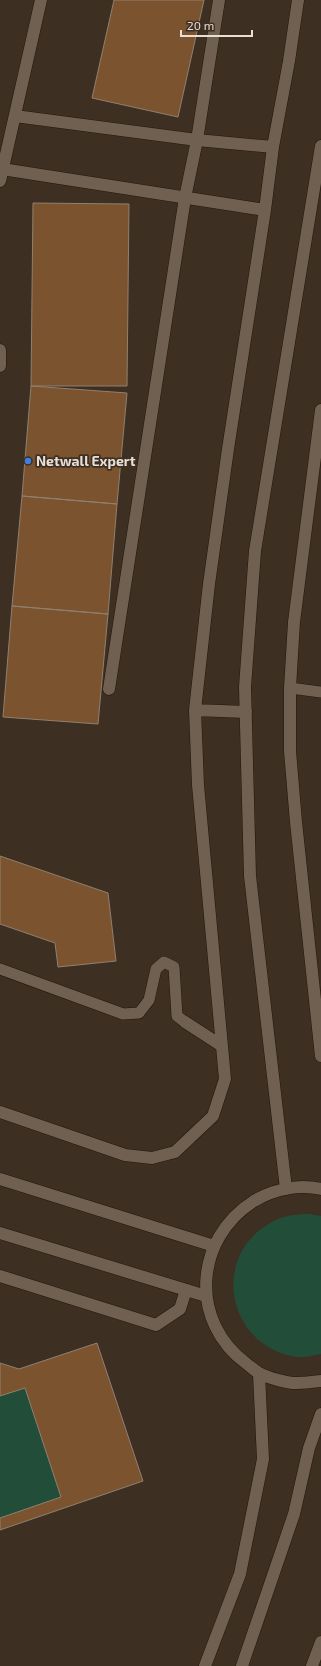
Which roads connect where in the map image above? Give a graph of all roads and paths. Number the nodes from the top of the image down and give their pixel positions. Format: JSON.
{"nodes":[{"id":1,"x":41,"y":0,"type":"edge"},
{"id":2,"x":219,"y":0,"type":"edge"},
{"id":3,"x":298,"y":0,"type":"edge"},
{"id":4,"x":15,"y":116,"type":"junction"},
{"id":5,"x":197,"y":140,"type":"junction"},
{"id":6,"x":321,"y":146,"type":"edge"},
{"id":7,"x":272,"y":147,"type":"junction"},
{"id":8,"x":2,"y":169,"type":"junction"},
{"id":9,"x":0,"y":181,"type":"edge"},
{"id":10,"x":185,"y":198,"type":"junction"},
{"id":11,"x":265,"y":210,"type":"junction"},
{"id":12,"x":0,"y":350,"type":"edge"},
{"id":13,"x":0,"y":366,"type":"edge"},
{"id":14,"x":321,"y":410,"type":"edge"},
{"id":15,"x":290,"y":688,"type":"junction"},
{"id":16,"x":109,"y":689,"type":"dead end"},
{"id":17,"x":321,"y":692,"type":"edge"},
{"id":18,"x":195,"y":710,"type":"junction"},
{"id":19,"x":246,"y":712,"type":"junction"},
{"id":20,"x":0,"y":969,"type":"edge"},
{"id":21,"x":184,"y":1022,"type":"joint"},
{"id":22,"x":222,"y":1046,"type":"junction"},
{"id":23,"x":321,"y":1056,"type":"edge"},
{"id":24,"x":0,"y":1112,"type":"edge"},
{"id":25,"x":0,"y":1179,"type":"edge"},
{"id":26,"x":286,"y":1189,"type":"junction"},
{"id":27,"x":321,"y":1189,"type":"edge"},
{"id":28,"x":0,"y":1233,"type":"edge"},
{"id":29,"x":214,"y":1246,"type":"junction"},
{"id":30,"x":0,"y":1276,"type":"edge"},
{"id":31,"x":186,"y":1290,"type":"junction"},
{"id":32,"x":206,"y":1296,"type":"junction"},
{"id":33,"x":259,"y":1374,"type":"junction"},
{"id":34,"x":321,"y":1381,"type":"edge"},
{"id":35,"x":321,"y":1414,"type":"edge"},
{"id":36,"x":321,"y":1642,"type":"edge"},
{"id":37,"x":205,"y":1666,"type":"edge"},
{"id":38,"x":242,"y":1666,"type":"edge"},
{"id":39,"x":312,"y":1666,"type":"edge"}],
"edges":[{"from":1,"to":4,"type":"street"},
{"from":2,"to":5,"type":"street"},
{"from":3,"to":7,"type":"street"},
{"from":4,"to":5,"type":"street"},
{"from":4,"to":8,"type":"street"},
{"from":5,"to":7,"type":"street"},
{"from":5,"to":10,"type":"street"},
{"from":6,"to":19,"type":"street"},
{"from":7,"to":11,"type":"street"},
{"from":8,"to":9,"type":"street"},
{"from":8,"to":10,"type":"street"},
{"from":10,"to":11,"type":"street"},
{"from":10,"to":16,"type":"street"},
{"from":11,"to":18,"type":"street"},
{"from":12,"to":13,"type":"street"},
{"from":14,"to":15,"type":"street"},
{"from":15,"to":17,"type":"lane"},
{"from":15,"to":23,"type":"street"},
{"from":18,"to":19,"type":"street"},
{"from":18,"to":22,"type":"street"},
{"from":19,"to":26,"type":"street"},
{"from":20,"to":21,"type":"lane"},
{"from":21,"to":22,"type":"street"},
{"from":22,"to":24,"type":"street"},
{"from":25,"to":29,"type":"street"},
{"from":26,"to":27,"type":"street"},
{"from":26,"to":29,"type":"street"},
{"from":28,"to":31,"type":"street"},
{"from":29,"to":32,"type":"street"},
{"from":30,"to":31,"type":"street"},
{"from":31,"to":32,"type":"street"},
{"from":32,"to":33,"type":"street"},
{"from":33,"to":34,"type":"street"},
{"from":33,"to":37,"type":"street"},
{"from":35,"to":38,"type":"street"},
{"from":36,"to":39,"type":"street"}]}
